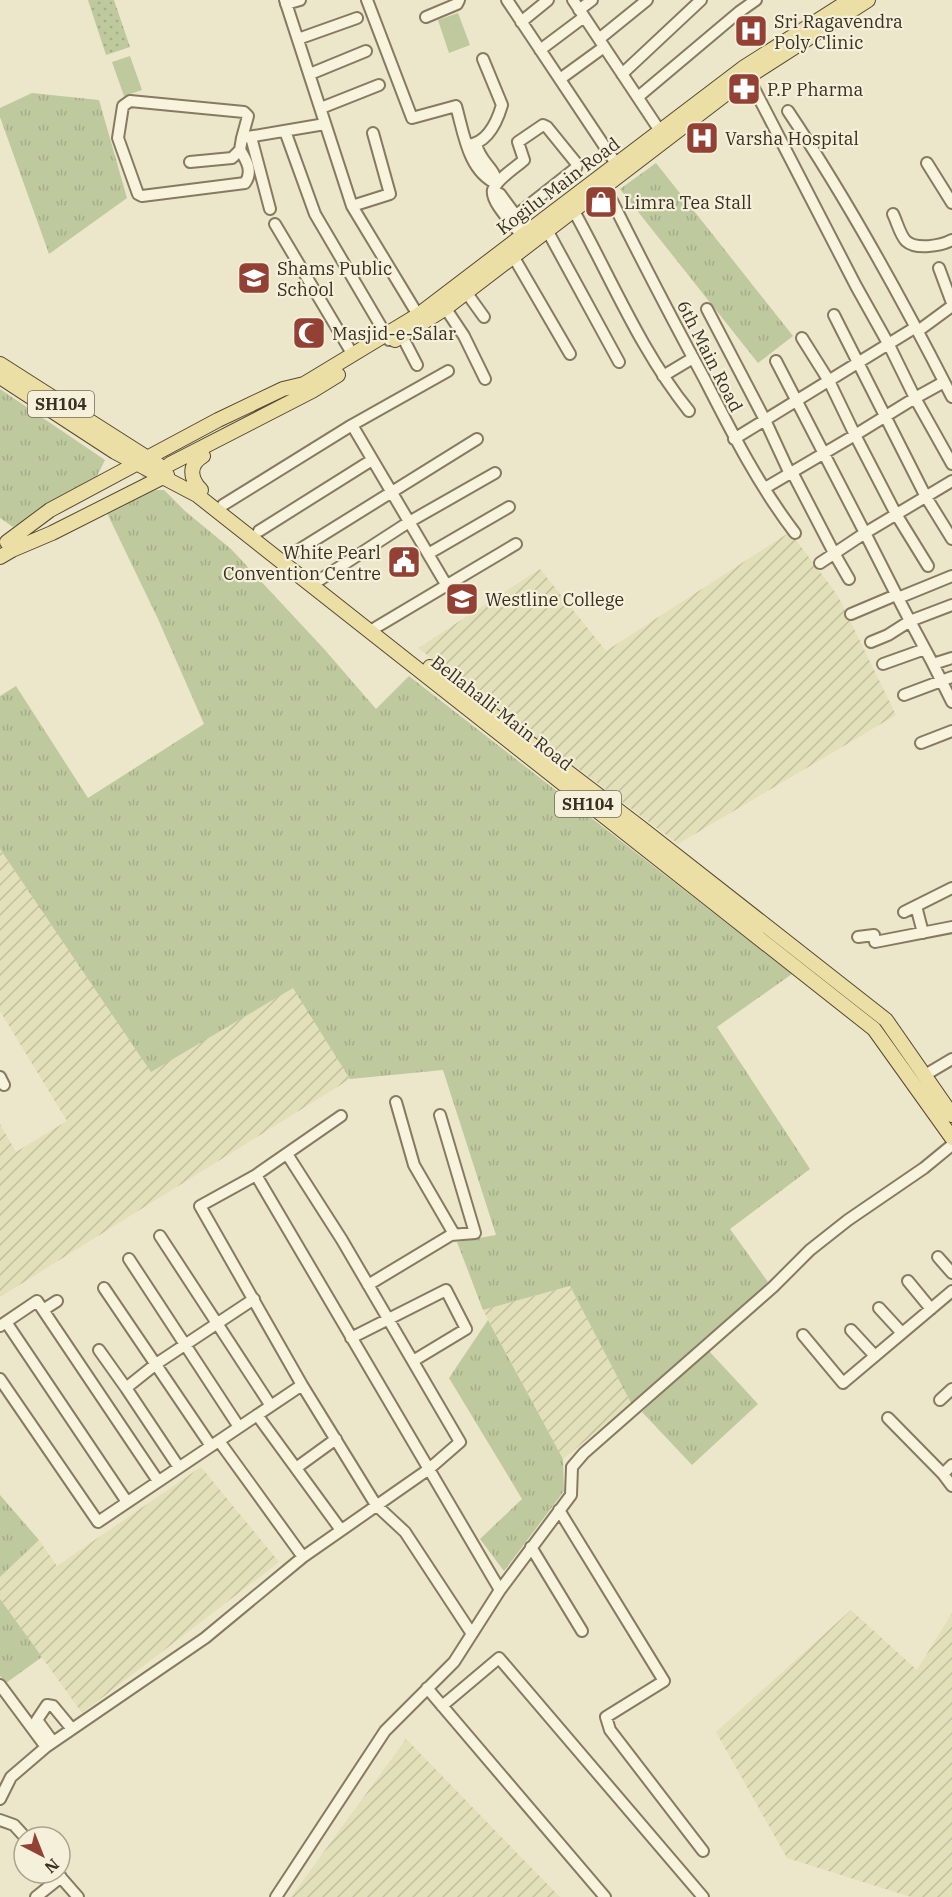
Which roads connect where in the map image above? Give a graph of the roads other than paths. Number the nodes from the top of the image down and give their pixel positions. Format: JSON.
{"nodes":[{"id":1,"x":300,"y":0,"type":"edge"},
{"id":2,"x":367,"y":0,"type":"edge"},
{"id":3,"x":459,"y":0,"type":"edge"},
{"id":4,"x":507,"y":0,"type":"edge"},
{"id":5,"x":548,"y":0,"type":"edge"},
{"id":6,"x":573,"y":0,"type":"edge"},
{"id":7,"x":592,"y":0,"type":"edge"},
{"id":8,"x":647,"y":0,"type":"edge"},
{"id":9,"x":701,"y":0,"type":"edge"},
{"id":10,"x":756,"y":0,"type":"edge"},
{"id":11,"x":850,"y":0,"type":"edge"},
{"id":12,"x":868,"y":0,"type":"edge"},
{"id":13,"x":285,"y":2,"type":"edge"},
{"id":14,"x":582,"y":13,"type":"junction"},
{"id":15,"x":357,"y":18,"type":"dead end"},
{"id":16,"x":426,"y":18,"type":"dead end"},
{"id":17,"x":521,"y":21,"type":"junction"},
{"id":18,"x":298,"y":39,"type":"junction"},
{"id":19,"x":602,"y":43,"type":"junction"},
{"id":20,"x":540,"y":50,"type":"junction"},
{"id":21,"x":366,"y":51,"type":"dead end"},
{"id":22,"x":483,"y":59,"type":"dead end"},
{"id":23,"x":745,"y":73,"type":"junction"},
{"id":24,"x":310,"y":74,"type":"junction"},
{"id":25,"x":622,"y":74,"type":"junction"},
{"id":26,"x":560,"y":79,"type":"junction"},
{"id":27,"x":379,"y":85,"type":"dead end"},
{"id":28,"x":638,"y":97,"type":"junction"},
{"id":29,"x":321,"y":108,"type":"junction"},
{"id":30,"x":788,"y":111,"type":"dead end"},
{"id":31,"x":326,"y":124,"type":"junction"},
{"id":32,"x":285,"y":130,"type":"junction"},
{"id":33,"x":373,"y":133,"type":"dead end"},
{"id":34,"x":663,"y":136,"type":"junction"},
{"id":35,"x":246,"y":137,"type":"junction"},
{"id":36,"x":472,"y":145,"type":"junction"},
{"id":37,"x":240,"y":150,"type":"junction"},
{"id":38,"x":190,"y":162,"type":"dead end"},
{"id":39,"x":927,"y":163,"type":"dead end"},
{"id":40,"x":617,"y":165,"type":"junction"},
{"id":41,"x":495,"y":187,"type":"junction"},
{"id":42,"x":602,"y":188,"type":"junction"},
{"id":43,"x":952,"y":203,"type":"edge"},
{"id":44,"x":352,"y":206,"type":"junction"},
{"id":45,"x":571,"y":206,"type":"junction"},
{"id":46,"x":270,"y":209,"type":"dead end"},
{"id":47,"x":893,"y":214,"type":"dead end"},
{"id":48,"x":513,"y":218,"type":"junction"},
{"id":49,"x":274,"y":224,"type":"dead end"},
{"id":50,"x":547,"y":230,"type":"junction"},
{"id":51,"x":525,"y":234,"type":"junction"},
{"id":52,"x":952,"y":240,"type":"edge"},
{"id":53,"x":513,"y":256,"type":"junction"},
{"id":54,"x":939,"y":268,"type":"dead end"},
{"id":55,"x":466,"y":292,"type":"junction"},
{"id":56,"x":443,"y":304,"type":"junction"},
{"id":57,"x":952,"y":305,"type":"edge"},
{"id":58,"x":707,"y":309,"type":"dead end"},
{"id":59,"x":418,"y":315,"type":"junction"},
{"id":60,"x":834,"y":315,"type":"dead end"},
{"id":61,"x":484,"y":317,"type":"dead end"},
{"id":62,"x":917,"y":329,"type":"junction"},
{"id":63,"x":393,"y":338,"type":"junction"},
{"id":64,"x":802,"y":338,"type":"dead end"},
{"id":65,"x":889,"y":345,"type":"junction"},
{"id":66,"x":570,"y":354,"type":"dead end"},
{"id":67,"x":353,"y":355,"type":"junction"},
{"id":68,"x":693,"y":358,"type":"junction"},
{"id":69,"x":776,"y":361,"type":"dead end"},
{"id":70,"x":619,"y":362,"type":"dead end"},
{"id":71,"x":0,"y":364,"type":"edge"},
{"id":72,"x":858,"y":364,"type":"junction"},
{"id":73,"x":417,"y":365,"type":"dead end"},
{"id":74,"x":448,"y":371,"type":"dead end"},
{"id":75,"x":663,"y":375,"type":"junction"},
{"id":76,"x":0,"y":377,"type":"edge"},
{"id":77,"x":485,"y":379,"type":"dead end"},
{"id":78,"x":829,"y":381,"type":"junction"},
{"id":79,"x":944,"y":382,"type":"junction"},
{"id":80,"x":308,"y":387,"type":"junction"},
{"id":81,"x":952,"y":397,"type":"edge"},
{"id":82,"x":915,"y":398,"type":"junction"},
{"id":83,"x":798,"y":400,"type":"junction"},
{"id":84,"x":689,"y":411,"type":"dead end"},
{"id":85,"x":886,"y":416,"type":"junction"},
{"id":86,"x":765,"y":420,"type":"junction"},
{"id":87,"x":352,"y":426,"type":"junction"},
{"id":88,"x":855,"y":435,"type":"junction"},
{"id":89,"x":477,"y":439,"type":"dead end"},
{"id":90,"x":734,"y":439,"type":"junction"},
{"id":91,"x":118,"y":447,"type":"junction"},
{"id":92,"x":823,"y":453,"type":"junction"},
{"id":93,"x":203,"y":456,"type":"junction"},
{"id":94,"x":372,"y":460,"type":"junction"},
{"id":95,"x":952,"y":464,"type":"edge"},
{"id":96,"x":155,"y":467,"type":"junction"},
{"id":97,"x":495,"y":473,"type":"dead end"},
{"id":98,"x":791,"y":473,"type":"junction"},
{"id":99,"x":111,"y":477,"type":"junction"},
{"id":100,"x":952,"y":481,"type":"edge"},
{"id":101,"x":765,"y":488,"type":"junction"},
{"id":102,"x":195,"y":490,"type":"junction"},
{"id":103,"x":391,"y":492,"type":"junction"},
{"id":104,"x":926,"y":496,"type":"junction"},
{"id":105,"x":223,"y":505,"type":"junction"},
{"id":106,"x":509,"y":507,"type":"dead end"},
{"id":107,"x":896,"y":514,"type":"junction"},
{"id":108,"x":409,"y":522,"type":"junction"},
{"id":109,"x":259,"y":531,"type":"junction"},
{"id":110,"x":866,"y":532,"type":"junction"},
{"id":111,"x":795,"y":533,"type":"dead end"},
{"id":112,"x":952,"y":539,"type":"edge"},
{"id":113,"x":516,"y":544,"type":"dead end"},
{"id":114,"x":5,"y":549,"type":"edge"},
{"id":115,"x":834,"y":553,"type":"junction"},
{"id":116,"x":428,"y":554,"type":"junction"},
{"id":117,"x":289,"y":556,"type":"junction"},
{"id":118,"x":820,"y":563,"type":"dead end"},
{"id":119,"x":928,"y":566,"type":"dead end"},
{"id":120,"x":952,"y":576,"type":"edge"},
{"id":121,"x":849,"y":579,"type":"dead end"},
{"id":122,"x":318,"y":580,"type":"junction"},
{"id":123,"x":447,"y":586,"type":"junction"},
{"id":124,"x":897,"y":597,"type":"junction"},
{"id":125,"x":952,"y":604,"type":"edge"},
{"id":126,"x":851,"y":614,"type":"dead end"},
{"id":127,"x":910,"y":621,"type":"junction"},
{"id":128,"x":374,"y":629,"type":"junction"},
{"id":129,"x":871,"y":642,"type":"dead end"},
{"id":130,"x":925,"y":649,"type":"junction"},
{"id":131,"x":952,"y":658,"type":"edge"},
{"id":132,"x":883,"y":664,"type":"dead end"},
{"id":133,"x":933,"y":664,"type":"junction"},
{"id":134,"x":947,"y":679,"type":"edge"},
{"id":135,"x":904,"y":695,"type":"dead end"},
{"id":136,"x":952,"y":702,"type":"edge"},
{"id":137,"x":952,"y":731,"type":"edge"},
{"id":138,"x":921,"y":742,"type":"dead end"},
{"id":139,"x":952,"y":888,"type":"edge"},
{"id":140,"x":916,"y":906,"type":"junction"},
{"id":141,"x":904,"y":912,"type":"dead end"},
{"id":142,"x":952,"y":927,"type":"edge"},
{"id":143,"x":923,"y":933,"type":"junction"},
{"id":144,"x":858,"y":937,"type":"dead end"},
{"id":145,"x":952,"y":1059,"type":"edge"},
{"id":146,"x":925,"y":1075,"type":"junction"},
{"id":147,"x":396,"y":1102,"type":"dead end"},
{"id":148,"x":440,"y":1115,"type":"dead end"},
{"id":149,"x":952,"y":1115,"type":"edge"},
{"id":150,"x":341,"y":1116,"type":"dead end"},
{"id":151,"x":952,"y":1138,"type":"edge"},
{"id":152,"x":952,"y":1145,"type":"edge"},
{"id":153,"x":287,"y":1154,"type":"junction"},
{"id":154,"x":256,"y":1175,"type":"junction"},
{"id":155,"x":454,"y":1234,"type":"junction"},
{"id":156,"x":160,"y":1236,"type":"dead end"},
{"id":157,"x":938,"y":1257,"type":"dead end"},
{"id":158,"x":129,"y":1258,"type":"dead end"},
{"id":159,"x":952,"y":1273,"type":"edge"},
{"id":160,"x":908,"y":1281,"type":"dead end"},
{"id":161,"x":368,"y":1285,"type":"junction"},
{"id":162,"x":104,"y":1288,"type":"dead end"},
{"id":163,"x":952,"y":1291,"type":"edge"},
{"id":164,"x":254,"y":1299,"type":"junction"},
{"id":165,"x":57,"y":1301,"type":"dead end"},
{"id":166,"x":879,"y":1308,"type":"dead end"},
{"id":167,"x":931,"y":1309,"type":"junction"},
{"id":168,"x":43,"y":1310,"type":"junction"},
{"id":169,"x":389,"y":1320,"type":"junction"},
{"id":170,"x":3,"y":1324,"type":"edge"},
{"id":171,"x":216,"y":1324,"type":"junction"},
{"id":172,"x":851,"y":1330,"type":"dead end"},
{"id":173,"x":902,"y":1333,"type":"junction"},
{"id":174,"x":803,"y":1335,"type":"dead end"},
{"id":175,"x":351,"y":1338,"type":"junction"},
{"id":176,"x":185,"y":1345,"type":"junction"},
{"id":177,"x":99,"y":1350,"type":"dead end"},
{"id":178,"x":875,"y":1356,"type":"junction"},
{"id":179,"x":413,"y":1361,"type":"junction"},
{"id":180,"x":156,"y":1364,"type":"junction"},
{"id":181,"x":0,"y":1379,"type":"edge"},
{"id":182,"x":302,"y":1385,"type":"junction"},
{"id":183,"x":126,"y":1388,"type":"junction"},
{"id":184,"x":952,"y":1389,"type":"edge"},
{"id":185,"x":940,"y":1400,"type":"dead end"},
{"id":186,"x":271,"y":1406,"type":"junction"},
{"id":187,"x":257,"y":1415,"type":"junction"},
{"id":188,"x":888,"y":1418,"type":"dead end"},
{"id":189,"x":239,"y":1427,"type":"junction"},
{"id":190,"x":336,"y":1439,"type":"junction"},
{"id":191,"x":215,"y":1443,"type":"junction"},
{"id":192,"x":176,"y":1463,"type":"dead end"},
{"id":193,"x":952,"y":1466,"type":"edge"},
{"id":194,"x":296,"y":1468,"type":"junction"},
{"id":195,"x":429,"y":1469,"type":"junction"},
{"id":196,"x":943,"y":1474,"type":"junction"},
{"id":197,"x":158,"y":1481,"type":"junction"},
{"id":198,"x":952,"y":1486,"type":"edge"},
{"id":199,"x":127,"y":1502,"type":"junction"},
{"id":200,"x":376,"y":1505,"type":"junction"},
{"id":201,"x":559,"y":1510,"type":"junction"},
{"id":202,"x":340,"y":1530,"type":"junction"},
{"id":203,"x":531,"y":1547,"type":"junction"},
{"id":204,"x":303,"y":1557,"type":"junction"},
{"id":205,"x":500,"y":1590,"type":"junction"},
{"id":206,"x":582,"y":1631,"type":"dead end"},
{"id":207,"x":472,"y":1634,"type":"junction"},
{"id":208,"x":427,"y":1688,"type":"junction"},
{"id":209,"x":2,"y":1693,"type":"edge"},
{"id":210,"x":442,"y":1706,"type":"junction"},
{"id":211,"x":72,"y":1729,"type":"junction"},
{"id":212,"x":49,"y":1745,"type":"junction"},
{"id":213,"x":0,"y":1798,"type":"edge"},
{"id":214,"x":703,"y":1851,"type":"dead end"},
{"id":215,"x":49,"y":1885,"type":"edge"},
{"id":216,"x":68,"y":1885,"type":"edge"},
{"id":217,"x":36,"y":1897,"type":"edge"},
{"id":218,"x":78,"y":1897,"type":"edge"},
{"id":219,"x":276,"y":1897,"type":"edge"},
{"id":220,"x":605,"y":1897,"type":"edge"},
{"id":221,"x":703,"y":1897,"type":"edge"}],
"edges":[{"from":1,"to":13,"type":"street"},
{"from":2,"to":36,"type":"street"},
{"from":3,"to":16,"type":"street"},
{"from":4,"to":17,"type":"street"},
{"from":5,"to":17,"type":"street"},
{"from":6,"to":14,"type":"street"},
{"from":7,"to":14,"type":"street"},
{"from":8,"to":19,"type":"street"},
{"from":9,"to":25,"type":"street"},
{"from":10,"to":28,"type":"street"},
{"from":11,"to":23,"type":"main road","name":"Kogilu Main Road"},
{"from":12,"to":23,"type":"main road","name":"Kogilu Main Road"},
{"from":13,"to":18,"type":"street"},
{"from":14,"to":19,"type":"street"},
{"from":14,"to":20,"type":"street"},
{"from":15,"to":18,"type":"street"},
{"from":17,"to":20,"type":"street"},
{"from":18,"to":24,"type":"street"},
{"from":19,"to":25,"type":"street"},
{"from":19,"to":26,"type":"street"},
{"from":20,"to":26,"type":"street"},
{"from":21,"to":24,"type":"street"},
{"from":22,"to":36,"type":"street"},
{"from":23,"to":34,"type":"main road","name":"Kogilu Main Road"},
{"from":23,"to":65,"type":"street"},
{"from":24,"to":29,"type":"street"},
{"from":25,"to":28,"type":"street"},
{"from":26,"to":40,"type":"street"},
{"from":27,"to":29,"type":"street"},
{"from":28,"to":34,"type":"street"},
{"from":29,"to":31,"type":"street"},
{"from":30,"to":62,"type":"street"},
{"from":31,"to":32,"type":"street"},
{"from":31,"to":44,"type":"street"},
{"from":32,"to":35,"type":"street"},
{"from":32,"to":63,"type":"street"},
{"from":33,"to":44,"type":"street"},
{"from":34,"to":40,"type":"main road","name":"Kogilu Main Road"},
{"from":34,"to":42,"type":"main road","name":"Kogilu Main Road"},
{"from":35,"to":37,"type":"street"},
{"from":35,"to":37,"type":"street"},
{"from":35,"to":46,"type":"street"},
{"from":36,"to":41,"type":"street"},
{"from":37,"to":38,"type":"street"},
{"from":39,"to":43,"type":"street"},
{"from":40,"to":45,"type":"main road","name":"Kogilu Main Road"},
{"from":41,"to":48,"type":"street"},
{"from":41,"to":48,"type":"street"},
{"from":42,"to":45,"type":"main road","name":"Kogilu Main Road"},
{"from":42,"to":68,"type":"street","name":"6th Main Road"},
{"from":44,"to":59,"type":"street"},
{"from":45,"to":50,"type":"main road","name":"Kogilu Main Road"},
{"from":45,"to":51,"type":"main road","name":"Kogilu Main Road"},
{"from":45,"to":75,"type":"street"},
{"from":47,"to":52,"type":"street"},
{"from":48,"to":51,"type":"street"},
{"from":49,"to":67,"type":"street"},
{"from":50,"to":53,"type":"main road","name":"Kogilu Main Road"},
{"from":50,"to":70,"type":"street"},
{"from":51,"to":56,"type":"main road","name":"Kogilu Main Road"},
{"from":53,"to":55,"type":"main road","name":"Kogilu Main Road"},
{"from":53,"to":66,"type":"street"},
{"from":54,"to":57,"type":"street"},
{"from":55,"to":56,"type":"main road","name":"Kogilu Main Road"},
{"from":55,"to":61,"type":"street"},
{"from":56,"to":59,"type":"main road","name":"Kogilu Main Road"},
{"from":56,"to":63,"type":"main road","name":"Kogilu Main Road"},
{"from":56,"to":77,"type":"street"},
{"from":57,"to":62,"type":"street"},
{"from":58,"to":86,"type":"street"},
{"from":59,"to":63,"type":"main road","name":"Kogilu Main Road"},
{"from":60,"to":72,"type":"street"},
{"from":62,"to":65,"type":"street"},
{"from":62,"to":79,"type":"street"},
{"from":63,"to":67,"type":"main road","name":"Kogilu Main Road"},
{"from":63,"to":73,"type":"street"},
{"from":63,"to":80,"type":"main road","name":"Kogilu Main Road"},
{"from":64,"to":78,"type":"street"},
{"from":65,"to":72,"type":"street"},
{"from":65,"to":82,"type":"street"},
{"from":67,"to":80,"type":"main road","name":"Kogilu Main Road"},
{"from":68,"to":75,"type":"street"},
{"from":68,"to":90,"type":"street","name":"6th Main Road"},
{"from":69,"to":83,"type":"street"},
{"from":71,"to":91,"type":"main road","number":"SH104"},
{"from":72,"to":78,"type":"street"},
{"from":72,"to":85,"type":"street"},
{"from":74,"to":87,"type":"street"},
{"from":75,"to":84,"type":"street"},
{"from":76,"to":91,"type":"main road","number":"SH104"},
{"from":78,"to":83,"type":"street"},
{"from":78,"to":88,"type":"street"},
{"from":79,"to":81,"type":"street"},
{"from":79,"to":82,"type":"street"},
{"from":80,"to":93,"type":"main road"},
{"from":80,"to":96,"type":"main road"},
{"from":80,"to":96,"type":"main road","name":"Kogilu Main Road"},
{"from":82,"to":85,"type":"street"},
{"from":82,"to":95,"type":"street"},
{"from":83,"to":86,"type":"street"},
{"from":83,"to":92,"type":"street"},
{"from":85,"to":88,"type":"street"},
{"from":85,"to":104,"type":"street"},
{"from":86,"to":90,"type":"street"},
{"from":86,"to":98,"type":"street"},
{"from":87,"to":94,"type":"street"},
{"from":87,"to":105,"type":"street"},
{"from":88,"to":92,"type":"street"},
{"from":88,"to":107,"type":"street"},
{"from":89,"to":103,"type":"street"},
{"from":90,"to":101,"type":"street","name":"6th Main Road"},
{"from":91,"to":96,"type":"main road","number":"SH104"},
{"from":91,"to":96,"type":"main road"},
{"from":91,"to":99,"type":"main road"},
{"from":92,"to":98,"type":"street"},
{"from":92,"to":110,"type":"street"},
{"from":93,"to":96,"type":"main road"},
{"from":93,"to":102,"type":"main road"},
{"from":94,"to":103,"type":"street"},
{"from":94,"to":109,"type":"street"},
{"from":96,"to":99,"type":"main road"},
{"from":96,"to":102,"type":"main road","name":"Bellahalli Main Road","number":"SH104"},
{"from":96,"to":102,"type":"main road"},
{"from":96,"to":114,"type":"main road"},
{"from":96,"to":114,"type":"main road"},
{"from":97,"to":108,"type":"street"},
{"from":98,"to":101,"type":"street"},
{"from":98,"to":115,"type":"street"},
{"from":99,"to":114,"type":"main road"},
{"from":100,"to":104,"type":"street"},
{"from":101,"to":111,"type":"street","name":"6th Main Road"},
{"from":102,"to":105,"type":"main road","name":"Bellahalli Main Road","number":"SH104"},
{"from":102,"to":128,"type":"main road","name":"Bellahalli Main Road","number":"SH104"},
{"from":103,"to":108,"type":"street"},
{"from":103,"to":117,"type":"street"},
{"from":104,"to":107,"type":"street"},
{"from":104,"to":112,"type":"street"},
{"from":105,"to":109,"type":"main road","name":"Bellahalli Main Road","number":"SH104"},
{"from":106,"to":116,"type":"street"},
{"from":107,"to":110,"type":"street"},
{"from":107,"to":119,"type":"street"},
{"from":108,"to":116,"type":"street"},
{"from":108,"to":122,"type":"street"},
{"from":109,"to":117,"type":"main road","name":"Bellahalli Main Road","number":"SH104"},
{"from":110,"to":115,"type":"street"},
{"from":110,"to":124,"type":"street"},
{"from":113,"to":123,"type":"street"},
{"from":115,"to":118,"type":"street"},
{"from":115,"to":121,"type":"street"},
{"from":116,"to":123,"type":"street"},
{"from":117,"to":122,"type":"main road","name":"Bellahalli Main Road","number":"SH104"},
{"from":120,"to":124,"type":"street"},
{"from":122,"to":128,"type":"main road","name":"Bellahalli Main Road","number":"SH104"},
{"from":123,"to":128,"type":"street"},
{"from":124,"to":126,"type":"street"},
{"from":124,"to":127,"type":"street"},
{"from":125,"to":127,"type":"street"},
{"from":127,"to":129,"type":"street"},
{"from":127,"to":130,"type":"street"},
{"from":128,"to":146,"type":"main road","name":"Bellahalli Main Road","number":"SH104"},
{"from":128,"to":151,"type":"main road","name":"Bellahalli Main Road","number":"SH104"},
{"from":130,"to":132,"type":"street"},
{"from":130,"to":133,"type":"street"},
{"from":131,"to":133,"type":"street"},
{"from":133,"to":134,"type":"street"},
{"from":134,"to":135,"type":"street"},
{"from":134,"to":136,"type":"street"},
{"from":137,"to":138,"type":"street"},
{"from":139,"to":140,"type":"street"},
{"from":140,"to":141,"type":"street"},
{"from":140,"to":143,"type":"street"},
{"from":142,"to":143,"type":"street"},
{"from":143,"to":144,"type":"street"},
{"from":145,"to":146,"type":"street"},
{"from":146,"to":149,"type":"main road","name":"Bellahalli Main Road","number":"SH104"},
{"from":147,"to":155,"type":"street"},
{"from":148,"to":155,"type":"street"},
{"from":150,"to":153,"type":"street"},
{"from":152,"to":201,"type":"street"},
{"from":153,"to":154,"type":"street"},
{"from":153,"to":161,"type":"street"},
{"from":154,"to":164,"type":"street"},
{"from":154,"to":175,"type":"street"},
{"from":155,"to":161,"type":"street"},
{"from":156,"to":171,"type":"street"},
{"from":157,"to":159,"type":"street"},
{"from":158,"to":176,"type":"street"},
{"from":160,"to":167,"type":"street"},
{"from":161,"to":169,"type":"street"},
{"from":162,"to":180,"type":"street"},
{"from":163,"to":167,"type":"street"},
{"from":164,"to":171,"type":"street"},
{"from":164,"to":182,"type":"street"},
{"from":165,"to":168,"type":"street"},
{"from":166,"to":173,"type":"street"},
{"from":167,"to":173,"type":"street"},
{"from":168,"to":170,"type":"street"},
{"from":168,"to":197,"type":"street"},
{"from":169,"to":175,"type":"street"},
{"from":169,"to":179,"type":"street"},
{"from":169,"to":179,"type":"street"},
{"from":170,"to":199,"type":"street"},
{"from":171,"to":176,"type":"street"},
{"from":171,"to":186,"type":"street"},
{"from":172,"to":178,"type":"street"},
{"from":173,"to":178,"type":"street"},
{"from":174,"to":178,"type":"street"},
{"from":175,"to":195,"type":"street"},
{"from":176,"to":180,"type":"street"},
{"from":176,"to":189,"type":"street"},
{"from":177,"to":183,"type":"street"},
{"from":179,"to":195,"type":"street"},
{"from":180,"to":183,"type":"street"},
{"from":180,"to":191,"type":"street"},
{"from":181,"to":199,"type":"street"},
{"from":182,"to":186,"type":"street"},
{"from":182,"to":190,"type":"street"},
{"from":183,"to":192,"type":"street"},
{"from":184,"to":185,"type":"street"},
{"from":186,"to":187,"type":"street"},
{"from":187,"to":189,"type":"street"},
{"from":187,"to":194,"type":"street"},
{"from":188,"to":196,"type":"street"},
{"from":189,"to":191,"type":"street"},
{"from":190,"to":194,"type":"street"},
{"from":190,"to":200,"type":"street"},
{"from":191,"to":197,"type":"street"},
{"from":191,"to":204,"type":"street"},
{"from":193,"to":196,"type":"street"},
{"from":194,"to":202,"type":"street"},
{"from":195,"to":200,"type":"street"},
{"from":195,"to":205,"type":"street"},
{"from":196,"to":198,"type":"street"},
{"from":197,"to":199,"type":"street"},
{"from":200,"to":202,"type":"street"},
{"from":200,"to":207,"type":"street"},
{"from":201,"to":203,"type":"street"},
{"from":201,"to":214,"type":"street"},
{"from":202,"to":204,"type":"street"},
{"from":203,"to":205,"type":"street"},
{"from":203,"to":206,"type":"street"},
{"from":204,"to":211,"type":"street"},
{"from":205,"to":207,"type":"street"},
{"from":207,"to":208,"type":"street"},
{"from":208,"to":210,"type":"street"},
{"from":208,"to":219,"type":"street"},
{"from":209,"to":212,"type":"street"},
{"from":210,"to":220,"type":"street"},
{"from":210,"to":221,"type":"street"},
{"from":211,"to":212,"type":"street"},
{"from":211,"to":212,"type":"street"},
{"from":212,"to":213,"type":"street"},
{"from":215,"to":217,"type":"street"},
{"from":216,"to":218,"type":"street"}]}
